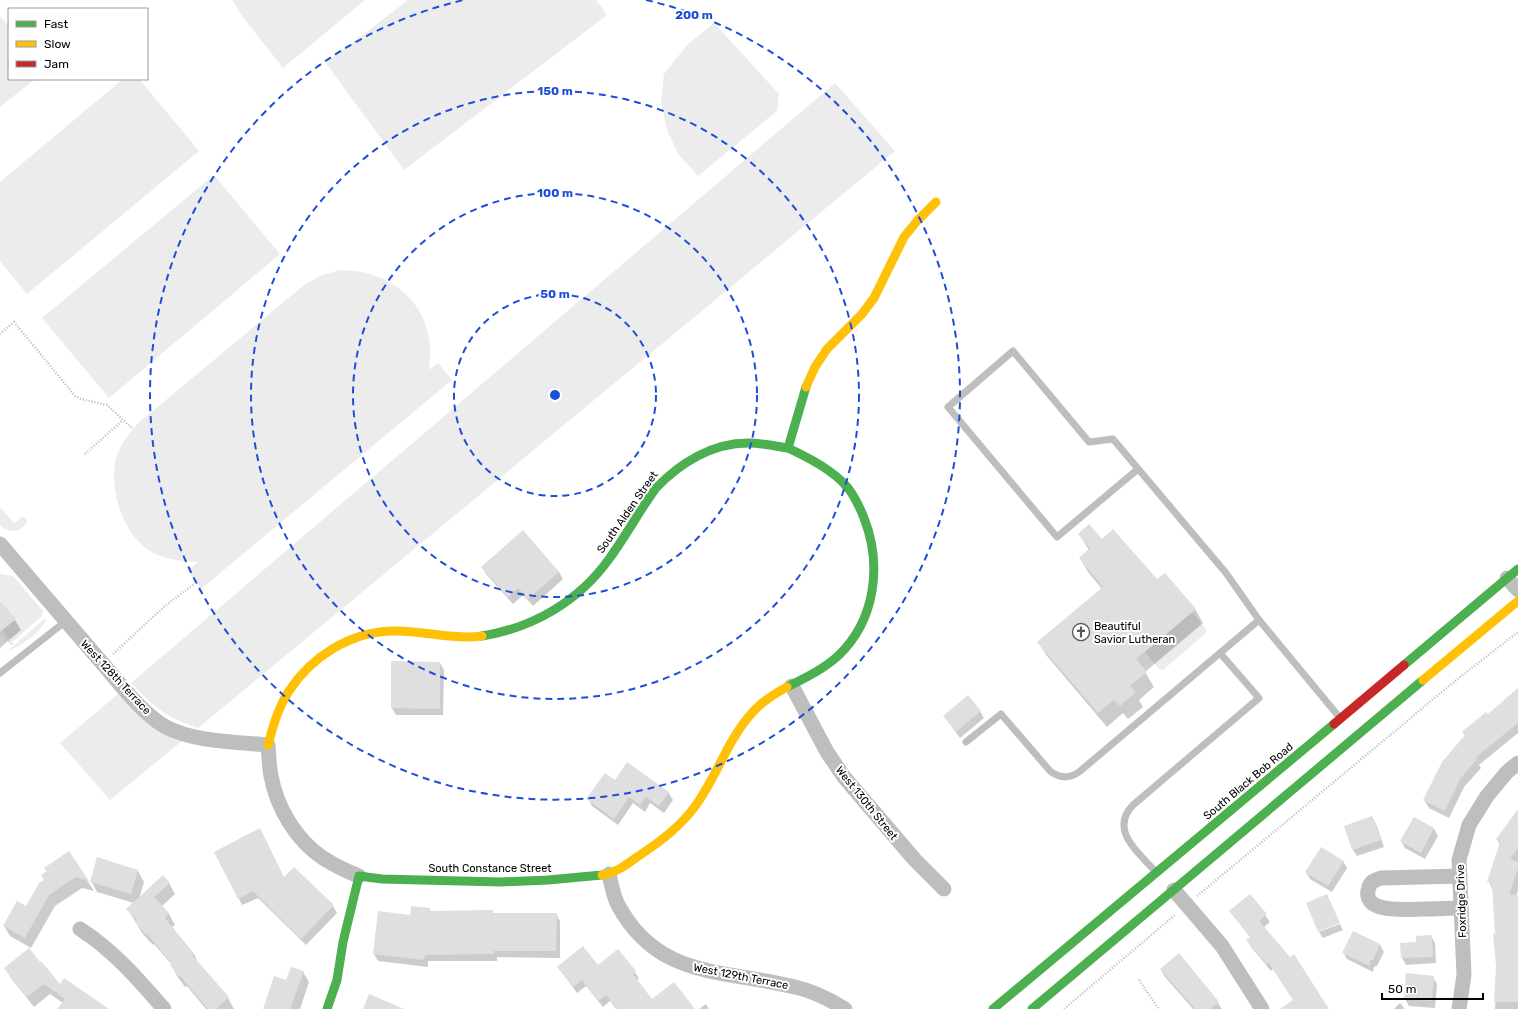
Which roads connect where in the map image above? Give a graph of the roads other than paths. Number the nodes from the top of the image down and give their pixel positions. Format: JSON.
{"nodes":[{"id":1,"x":936,"y":202,"type":"dead end"},
{"id":2,"x":788,"y":448,"type":"junction"},
{"id":3,"x":1138,"y":469,"type":"junction"},
{"id":4,"x":0,"y":544,"type":"edge"},
{"id":5,"x":1513,"y":574,"type":"edge"},
{"id":6,"x":1518,"y":590,"type":"edge"},
{"id":7,"x":1518,"y":601,"type":"edge"},
{"id":8,"x":1259,"y":620,"type":"junction"},
{"id":9,"x":66,"y":621,"type":"junction"},
{"id":10,"x":1220,"y":653,"type":"junction"},
{"id":11,"x":0,"y":673,"type":"edge"},
{"id":12,"x":792,"y":686,"type":"junction"},
{"id":13,"x":1341,"y":719,"type":"junction"},
{"id":14,"x":966,"y":742,"type":"dead end"},
{"id":15,"x":268,"y":746,"type":"junction"},
{"id":16,"x":1518,"y":763,"type":"edge"},
{"id":17,"x":1157,"y":873,"type":"junction"},
{"id":18,"x":609,"y":874,"type":"junction"},
{"id":19,"x":359,"y":876,"type":"junction"},
{"id":20,"x":1460,"y":876,"type":"junction"},
{"id":21,"x":944,"y":889,"type":"dead end"},
{"id":22,"x":1174,"y":890,"type":"junction"},
{"id":23,"x":1461,"y":908,"type":"junction"},
{"id":24,"x":80,"y":929,"type":"dead end"},
{"id":25,"x":164,"y":1009,"type":"edge"},
{"id":26,"x":327,"y":1009,"type":"edge"},
{"id":27,"x":844,"y":1009,"type":"edge"},
{"id":28,"x":993,"y":1009,"type":"edge"},
{"id":29,"x":1032,"y":1009,"type":"edge"},
{"id":30,"x":1262,"y":1009,"type":"edge"},
{"id":31,"x":1459,"y":1009,"type":"edge"}],
"edges":[{"from":1,"to":2,"type":"street"},
{"from":2,"to":12,"type":"street","name":"South Constance Street"},
{"from":2,"to":15,"type":"street","name":"South Alden Street"},
{"from":3,"to":3,"type":"lane"},
{"from":3,"to":8,"type":"lane"},
{"from":4,"to":9,"type":"street","name":"West 128th Terrace"},
{"from":5,"to":6,"type":"street"},
{"from":5,"to":13,"type":"street","name":"South Black Bob Road"},
{"from":7,"to":22,"type":"street"},
{"from":8,"to":10,"type":"lane"},
{"from":8,"to":13,"type":"lane"},
{"from":9,"to":11,"type":"lane"},
{"from":9,"to":15,"type":"street","name":"West 128th Terrace"},
{"from":10,"to":14,"type":"lane"},
{"from":10,"to":17,"type":"lane"},
{"from":12,"to":18,"type":"street","name":"South Constance Street"},
{"from":12,"to":21,"type":"street","name":"West 130th Street"},
{"from":13,"to":17,"type":"street","name":"South Black Bob Road"},
{"from":15,"to":19,"type":"street"},
{"from":16,"to":20,"type":"street","name":"Foxridge Drive"},
{"from":17,"to":28,"type":"street","name":"South Black Bob Road"},
{"from":18,"to":19,"type":"street","name":"South Constance Street"},
{"from":18,"to":27,"type":"street","name":"West 129th Terrace"},
{"from":19,"to":26,"type":"street"},
{"from":20,"to":23,"type":"street","name":"Foxridge Drive"},
{"from":20,"to":23,"type":"street"},
{"from":22,"to":29,"type":"street"},
{"from":22,"to":30,"type":"street"},
{"from":23,"to":31,"type":"street","name":"Foxridge Drive"},
{"from":24,"to":25,"type":"street"}]}
